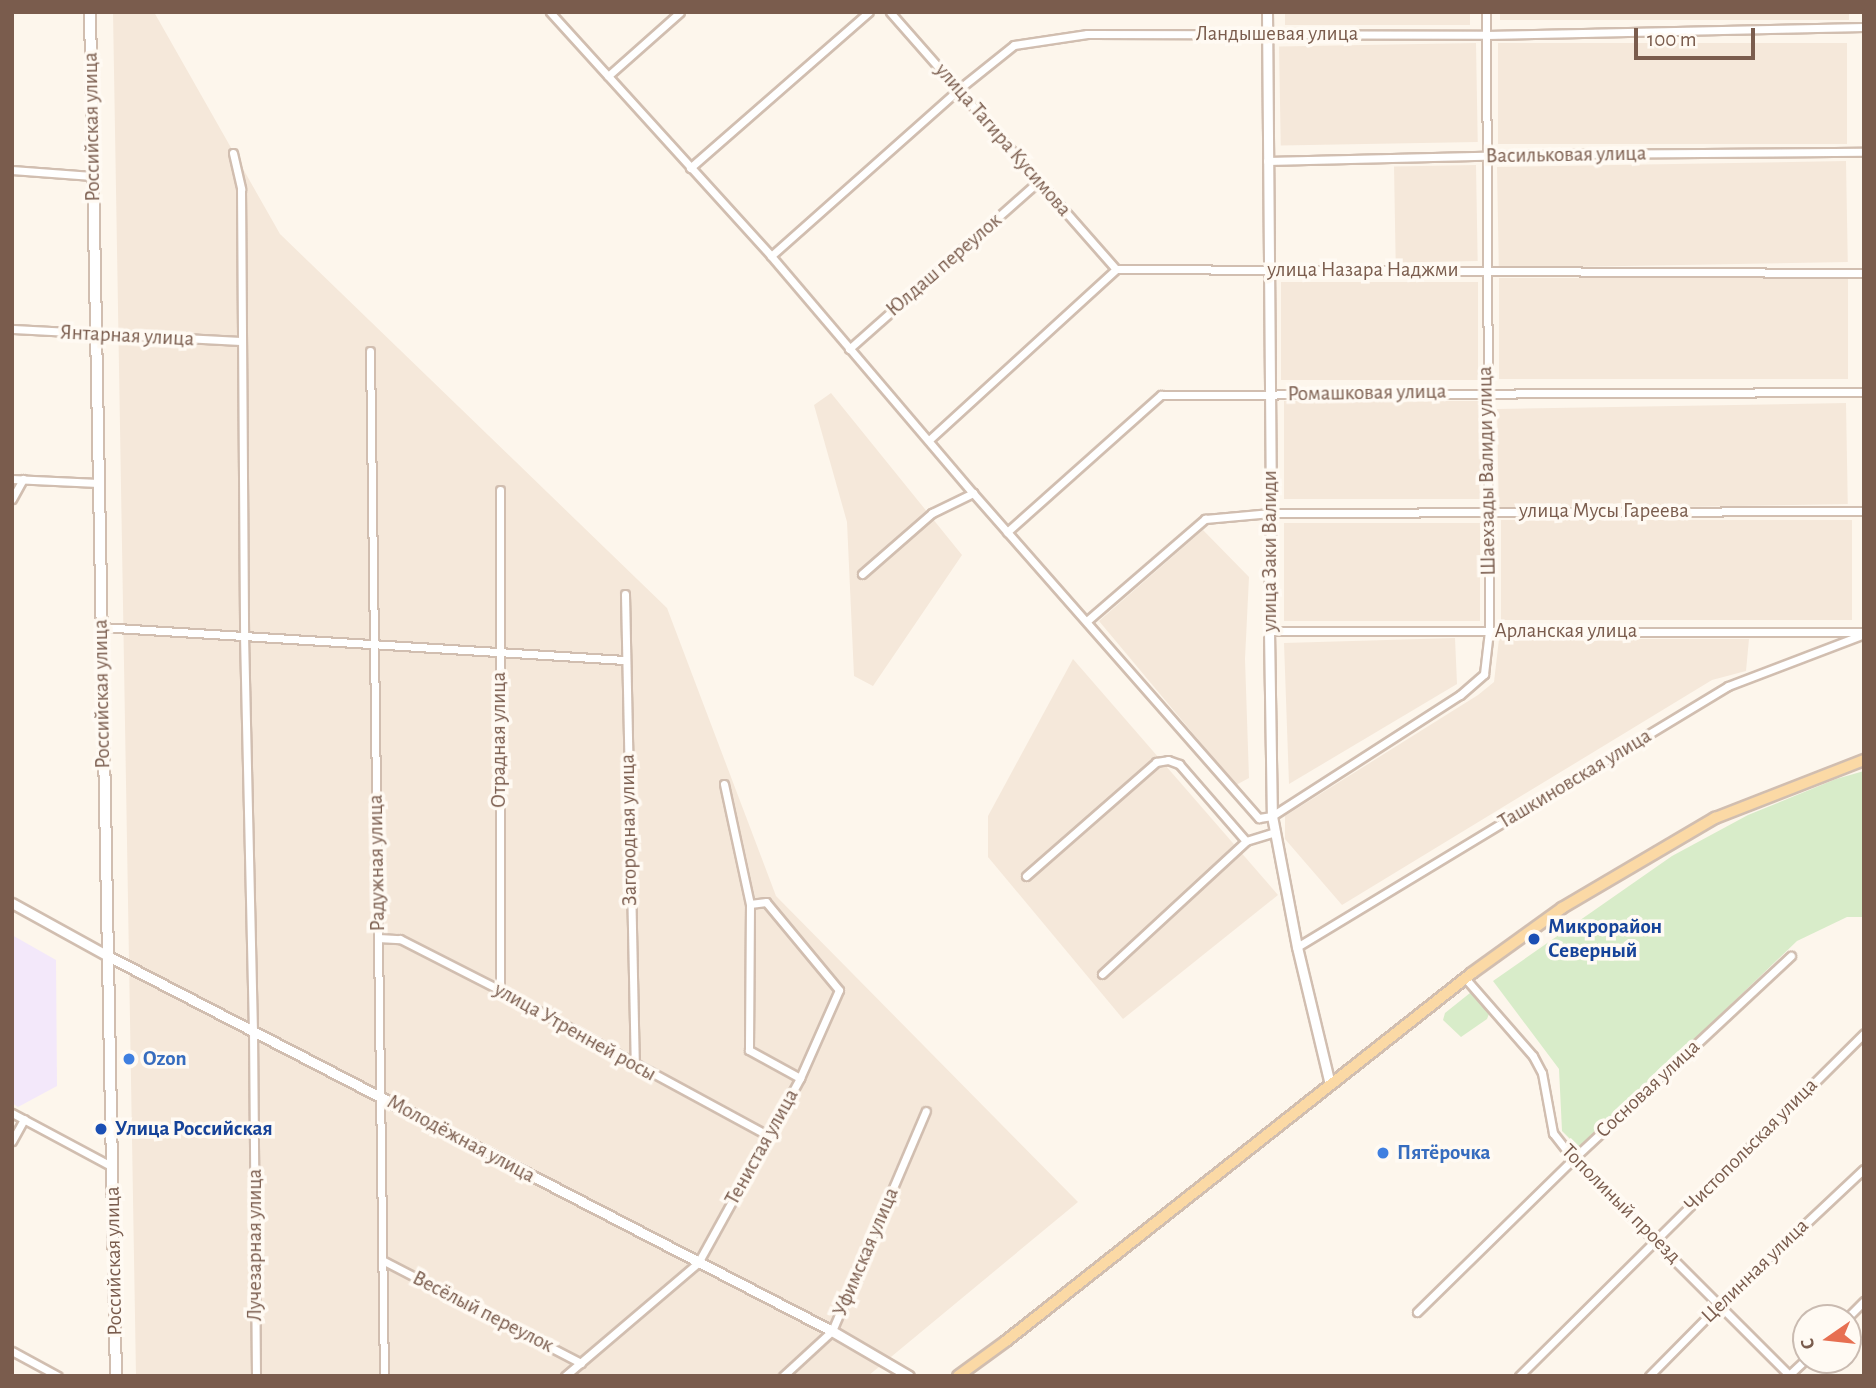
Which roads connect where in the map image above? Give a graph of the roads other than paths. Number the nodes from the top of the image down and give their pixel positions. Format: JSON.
{"nodes":[{"id":1,"x":90,"y":12,"type":"edge"},
{"id":2,"x":550,"y":12,"type":"edge"},
{"id":3,"x":680,"y":12,"type":"edge"},
{"id":4,"x":869,"y":12,"type":"edge"},
{"id":5,"x":890,"y":12,"type":"edge"},
{"id":6,"x":1267,"y":12,"type":"edge"},
{"id":7,"x":1486,"y":12,"type":"edge"},
{"id":8,"x":1864,"y":27,"type":"edge"},
{"id":9,"x":1268,"y":33,"type":"junction"},
{"id":10,"x":1486,"y":35,"type":"junction"},
{"id":11,"x":608,"y":76,"type":"junction"},
{"id":12,"x":959,"y":89,"type":"junction"},
{"id":13,"x":1864,"y":152,"type":"edge"},
{"id":14,"x":233,"y":153,"type":"dead end"},
{"id":15,"x":1487,"y":158,"type":"junction"},
{"id":16,"x":1268,"y":161,"type":"junction"},
{"id":17,"x":690,"y":168,"type":"junction"},
{"id":18,"x":12,"y":170,"type":"edge"},
{"id":19,"x":92,"y":176,"type":"junction"},
{"id":20,"x":1040,"y":181,"type":"junction"},
{"id":21,"x":771,"y":256,"type":"junction"},
{"id":22,"x":1116,"y":269,"type":"junction"},
{"id":23,"x":1270,"y":269,"type":"junction"},
{"id":24,"x":1486,"y":271,"type":"junction"},
{"id":25,"x":1864,"y":273,"type":"edge"},
{"id":26,"x":12,"y":329,"type":"edge"},
{"id":27,"x":96,"y":335,"type":"junction"},
{"id":28,"x":242,"y":341,"type":"junction"},
{"id":29,"x":849,"y":349,"type":"junction"},
{"id":30,"x":370,"y":351,"type":"dead end"},
{"id":31,"x":1486,"y":391,"type":"junction"},
{"id":32,"x":1864,"y":392,"type":"edge"},
{"id":33,"x":1269,"y":394,"type":"junction"},
{"id":34,"x":929,"y":440,"type":"junction"},
{"id":35,"x":12,"y":479,"type":"edge"},
{"id":36,"x":23,"y":479,"type":"junction"},
{"id":37,"x":98,"y":483,"type":"junction"},
{"id":38,"x":500,"y":490,"type":"dead end"},
{"id":39,"x":973,"y":493,"type":"junction"},
{"id":40,"x":12,"y":499,"type":"edge"},
{"id":41,"x":1864,"y":511,"type":"edge"},
{"id":42,"x":1487,"y":512,"type":"junction"},
{"id":43,"x":1271,"y":513,"type":"junction"},
{"id":44,"x":1007,"y":532,"type":"junction"},
{"id":45,"x":862,"y":574,"type":"dead end"},
{"id":46,"x":625,"y":594,"type":"dead end"},
{"id":47,"x":1088,"y":620,"type":"junction"},
{"id":48,"x":100,"y":627,"type":"junction"},
{"id":49,"x":1269,"y":631,"type":"junction"},
{"id":50,"x":1489,"y":631,"type":"junction"},
{"id":51,"x":1864,"y":633,"type":"edge"},
{"id":52,"x":244,"y":635,"type":"junction"},
{"id":53,"x":373,"y":643,"type":"junction"},
{"id":54,"x":498,"y":651,"type":"junction"},
{"id":55,"x":625,"y":660,"type":"junction"},
{"id":56,"x":1864,"y":760,"type":"edge"},
{"id":57,"x":724,"y":785,"type":"dead end"},
{"id":58,"x":1272,"y":816,"type":"junction"},
{"id":59,"x":1276,"y":832,"type":"junction"},
{"id":60,"x":1245,"y":841,"type":"junction"},
{"id":61,"x":1026,"y":876,"type":"dead end"},
{"id":62,"x":12,"y":903,"type":"edge"},
{"id":63,"x":750,"y":904,"type":"junction"},
{"id":64,"x":378,"y":939,"type":"junction"},
{"id":65,"x":1297,"y":947,"type":"junction"},
{"id":66,"x":108,"y":956,"type":"junction"},
{"id":67,"x":1791,"y":956,"type":"dead end"},
{"id":68,"x":1102,"y":974,"type":"dead end"},
{"id":69,"x":1465,"y":978,"type":"junction"},
{"id":70,"x":500,"y":990,"type":"junction"},
{"id":71,"x":253,"y":1031,"type":"junction"},
{"id":72,"x":1864,"y":1033,"type":"edge"},
{"id":73,"x":635,"y":1065,"type":"junction"},
{"id":74,"x":800,"y":1078,"type":"junction"},
{"id":75,"x":1330,"y":1084,"type":"junction"},
{"id":76,"x":379,"y":1096,"type":"junction"},
{"id":77,"x":926,"y":1111,"type":"dead end"},
{"id":78,"x":12,"y":1113,"type":"edge"},
{"id":79,"x":24,"y":1119,"type":"junction"},
{"id":80,"x":769,"y":1136,"type":"junction"},
{"id":81,"x":12,"y":1141,"type":"edge"},
{"id":82,"x":1573,"y":1159,"type":"junction"},
{"id":83,"x":111,"y":1166,"type":"junction"},
{"id":84,"x":1864,"y":1168,"type":"edge"},
{"id":85,"x":1656,"y":1240,"type":"junction"},
{"id":86,"x":384,"y":1262,"type":"junction"},
{"id":87,"x":698,"y":1263,"type":"junction"},
{"id":88,"x":1720,"y":1304,"type":"junction"},
{"id":89,"x":1417,"y":1312,"type":"dead end"},
{"id":90,"x":832,"y":1331,"type":"junction"},
{"id":91,"x":12,"y":1351,"type":"edge"},
{"id":92,"x":581,"y":1363,"type":"junction"},
{"id":93,"x":57,"y":1376,"type":"edge"},
{"id":94,"x":116,"y":1376,"type":"edge"},
{"id":95,"x":256,"y":1376,"type":"edge"},
{"id":96,"x":384,"y":1376,"type":"edge"},
{"id":97,"x":565,"y":1376,"type":"edge"},
{"id":98,"x":783,"y":1376,"type":"edge"},
{"id":99,"x":909,"y":1376,"type":"edge"},
{"id":100,"x":958,"y":1376,"type":"edge"},
{"id":101,"x":1519,"y":1376,"type":"edge"},
{"id":102,"x":1649,"y":1376,"type":"edge"},
{"id":103,"x":1789,"y":1376,"type":"edge"}],
"edges":[{"from":1,"to":19,"type":"main road","name":"Российская улица"},
{"from":2,"to":11,"type":"street"},
{"from":3,"to":11,"type":"street"},
{"from":4,"to":17,"type":"street"},
{"from":5,"to":12,"type":"street","name":"улица Тагира Кусимова"},
{"from":6,"to":9,"type":"street","name":"улица Заки Валиди"},
{"from":7,"to":10,"type":"street","name":"Шаехзады Валиди улица"},
{"from":8,"to":10,"type":"street","name":"Ландышевая улица"},
{"from":9,"to":10,"type":"street","name":"Ландышевая улица"},
{"from":9,"to":12,"type":"street","name":"Ландышевая улица"},
{"from":9,"to":16,"type":"street","name":"улица Заки Валиди"},
{"from":10,"to":15,"type":"street","name":"Шаехзады Валиди улица"},
{"from":11,"to":17,"type":"street"},
{"from":12,"to":20,"type":"street","name":"улица Тагира Кусимова"},
{"from":12,"to":21,"type":"street","name":"Ландышевая улица"},
{"from":13,"to":15,"type":"street","name":"Васильковая улица"},
{"from":14,"to":28,"type":"street","name":"Лучезарная улица"},
{"from":15,"to":16,"type":"street","name":"Васильковая улица"},
{"from":15,"to":24,"type":"street","name":"Шаехзады Валиди улица"},
{"from":16,"to":23,"type":"street","name":"улица Заки Валиди"},
{"from":17,"to":21,"type":"street"},
{"from":18,"to":19,"type":"street"},
{"from":19,"to":27,"type":"main road","name":"Российская улица"},
{"from":20,"to":22,"type":"street","name":"улица Тагира Кусимова"},
{"from":20,"to":29,"type":"street","name":"Юлдаш переулок"},
{"from":21,"to":29,"type":"street"},
{"from":22,"to":23,"type":"street","name":"улица Назара Наджми"},
{"from":22,"to":34,"type":"street"},
{"from":23,"to":24,"type":"street","name":"улица Назара Наджми"},
{"from":23,"to":33,"type":"street","name":"улица Заки Валиди"},
{"from":24,"to":25,"type":"street","name":"улица Назара Наджми"},
{"from":24,"to":31,"type":"street","name":"Шаехзады Валиди улица"},
{"from":26,"to":27,"type":"street","name":"Янтарная улица"},
{"from":27,"to":28,"type":"street","name":"Янтарная улица"},
{"from":27,"to":37,"type":"main road","name":"Российская улица"},
{"from":28,"to":52,"type":"street","name":"Лучезарная улица"},
{"from":29,"to":34,"type":"street"},
{"from":30,"to":53,"type":"street","name":"Радужная улица"},
{"from":31,"to":32,"type":"street","name":"Ромашковая улица"},
{"from":31,"to":33,"type":"street","name":"Ромашковая улица"},
{"from":31,"to":42,"type":"street","name":"Шаехзады Валиди улица"},
{"from":33,"to":43,"type":"street","name":"улица Заки Валиди"},
{"from":33,"to":44,"type":"street","name":"Ромашковая улица"},
{"from":34,"to":39,"type":"street"},
{"from":35,"to":36,"type":"street"},
{"from":36,"to":37,"type":"street"},
{"from":36,"to":40,"type":"street"},
{"from":37,"to":48,"type":"main road","name":"Российская улица"},
{"from":38,"to":54,"type":"street","name":"Отрадная улица"},
{"from":39,"to":44,"type":"street"},
{"from":39,"to":45,"type":"street"},
{"from":41,"to":42,"type":"street","name":"улица Мусы Гареева"},
{"from":42,"to":43,"type":"street","name":"улица Мусы Гареева"},
{"from":42,"to":50,"type":"street","name":"Шаехзады Валиди улица"},
{"from":43,"to":47,"type":"street","name":"улица Мусы Гареева"},
{"from":43,"to":49,"type":"street","name":"улица Заки Валиди"},
{"from":44,"to":47,"type":"street"},
{"from":46,"to":55,"type":"street","name":"Загородная улица"},
{"from":47,"to":58,"type":"street"},
{"from":48,"to":52,"type":"street"},
{"from":48,"to":66,"type":"main road","name":"Российская улица"},
{"from":49,"to":50,"type":"street","name":"Арланская улица"},
{"from":49,"to":58,"type":"street","name":"улица Заки Валиди"},
{"from":50,"to":51,"type":"street","name":"Арланская улица"},
{"from":50,"to":58,"type":"street","name":"Шаехзады Валиди улица"},
{"from":51,"to":65,"type":"street","name":"Ташкиновская улица"},
{"from":52,"to":53,"type":"street"},
{"from":52,"to":71,"type":"street","name":"Лучезарная улица"},
{"from":53,"to":54,"type":"street"},
{"from":53,"to":64,"type":"street","name":"Радужная улица"},
{"from":54,"to":55,"type":"street"},
{"from":54,"to":70,"type":"street","name":"Отрадная улица"},
{"from":55,"to":73,"type":"street","name":"Загородная улица"},
{"from":56,"to":69,"type":"main road"},
{"from":57,"to":63,"type":"street"},
{"from":58,"to":59,"type":"street","name":"улица Заки Валиди"},
{"from":59,"to":60,"type":"street"},
{"from":59,"to":65,"type":"street","name":"улица Заки Валиди"},
{"from":60,"to":61,"type":"street"},
{"from":60,"to":68,"type":"street"},
{"from":62,"to":66,"type":"street","name":"Молодёжная улица"},
{"from":63,"to":74,"type":"street"},
{"from":63,"to":74,"type":"street","name":"Тенистая улица"},
{"from":64,"to":70,"type":"street","name":"улица Утренней росы"},
{"from":64,"to":76,"type":"street","name":"Радужная улица"},
{"from":65,"to":75,"type":"street","name":"улица Заки Валиди"},
{"from":66,"to":71,"type":"street","name":"Молодёжная улица"},
{"from":66,"to":83,"type":"main road","name":"Российская улица"},
{"from":67,"to":82,"type":"street","name":"Сосновая улица"},
{"from":69,"to":75,"type":"main road"},
{"from":69,"to":82,"type":"street","name":"Тополиный проезд"},
{"from":70,"to":73,"type":"street","name":"улица Утренней росы"},
{"from":71,"to":76,"type":"street","name":"Молодёжная улица"},
{"from":71,"to":95,"type":"street","name":"Лучезарная улица"},
{"from":72,"to":85,"type":"street","name":"Чистопольская улица"},
{"from":73,"to":80,"type":"street","name":"улица Утренней росы"},
{"from":74,"to":80,"type":"street","name":"Тенистая улица"},
{"from":75,"to":100,"type":"main road"},
{"from":76,"to":86,"type":"street","name":"Радужная улица"},
{"from":76,"to":87,"type":"street","name":"Молодёжная улица"},
{"from":77,"to":90,"type":"street","name":"Уфимская улица"},
{"from":78,"to":79,"type":"street"},
{"from":79,"to":81,"type":"street"},
{"from":79,"to":83,"type":"street"},
{"from":80,"to":87,"type":"street","name":"Тенистая улица"},
{"from":82,"to":85,"type":"street","name":"Тополиный проезд"},
{"from":82,"to":89,"type":"street","name":"Сосновая улица"},
{"from":83,"to":94,"type":"main road","name":"Российская улица"},
{"from":84,"to":88,"type":"street","name":"Целинная улица"},
{"from":85,"to":88,"type":"street","name":"Тополиный проезд"},
{"from":85,"to":101,"type":"street","name":"Чистопольская улица"},
{"from":86,"to":92,"type":"street","name":"Весёлый переулок"},
{"from":86,"to":96,"type":"street","name":"Радужная улица"},
{"from":87,"to":90,"type":"street","name":"Молодёжная улица"},
{"from":87,"to":92,"type":"street","name":"Тенистая улица"},
{"from":88,"to":102,"type":"street","name":"Целинная улица"},
{"from":88,"to":103,"type":"street","name":"Тополиный проезд"},
{"from":90,"to":98,"type":"street","name":"Уфимская улица"},
{"from":90,"to":99,"type":"street","name":"Молодёжная улица"},
{"from":91,"to":93,"type":"street"},
{"from":92,"to":97,"type":"street","name":"Тенистая улица"}]}
